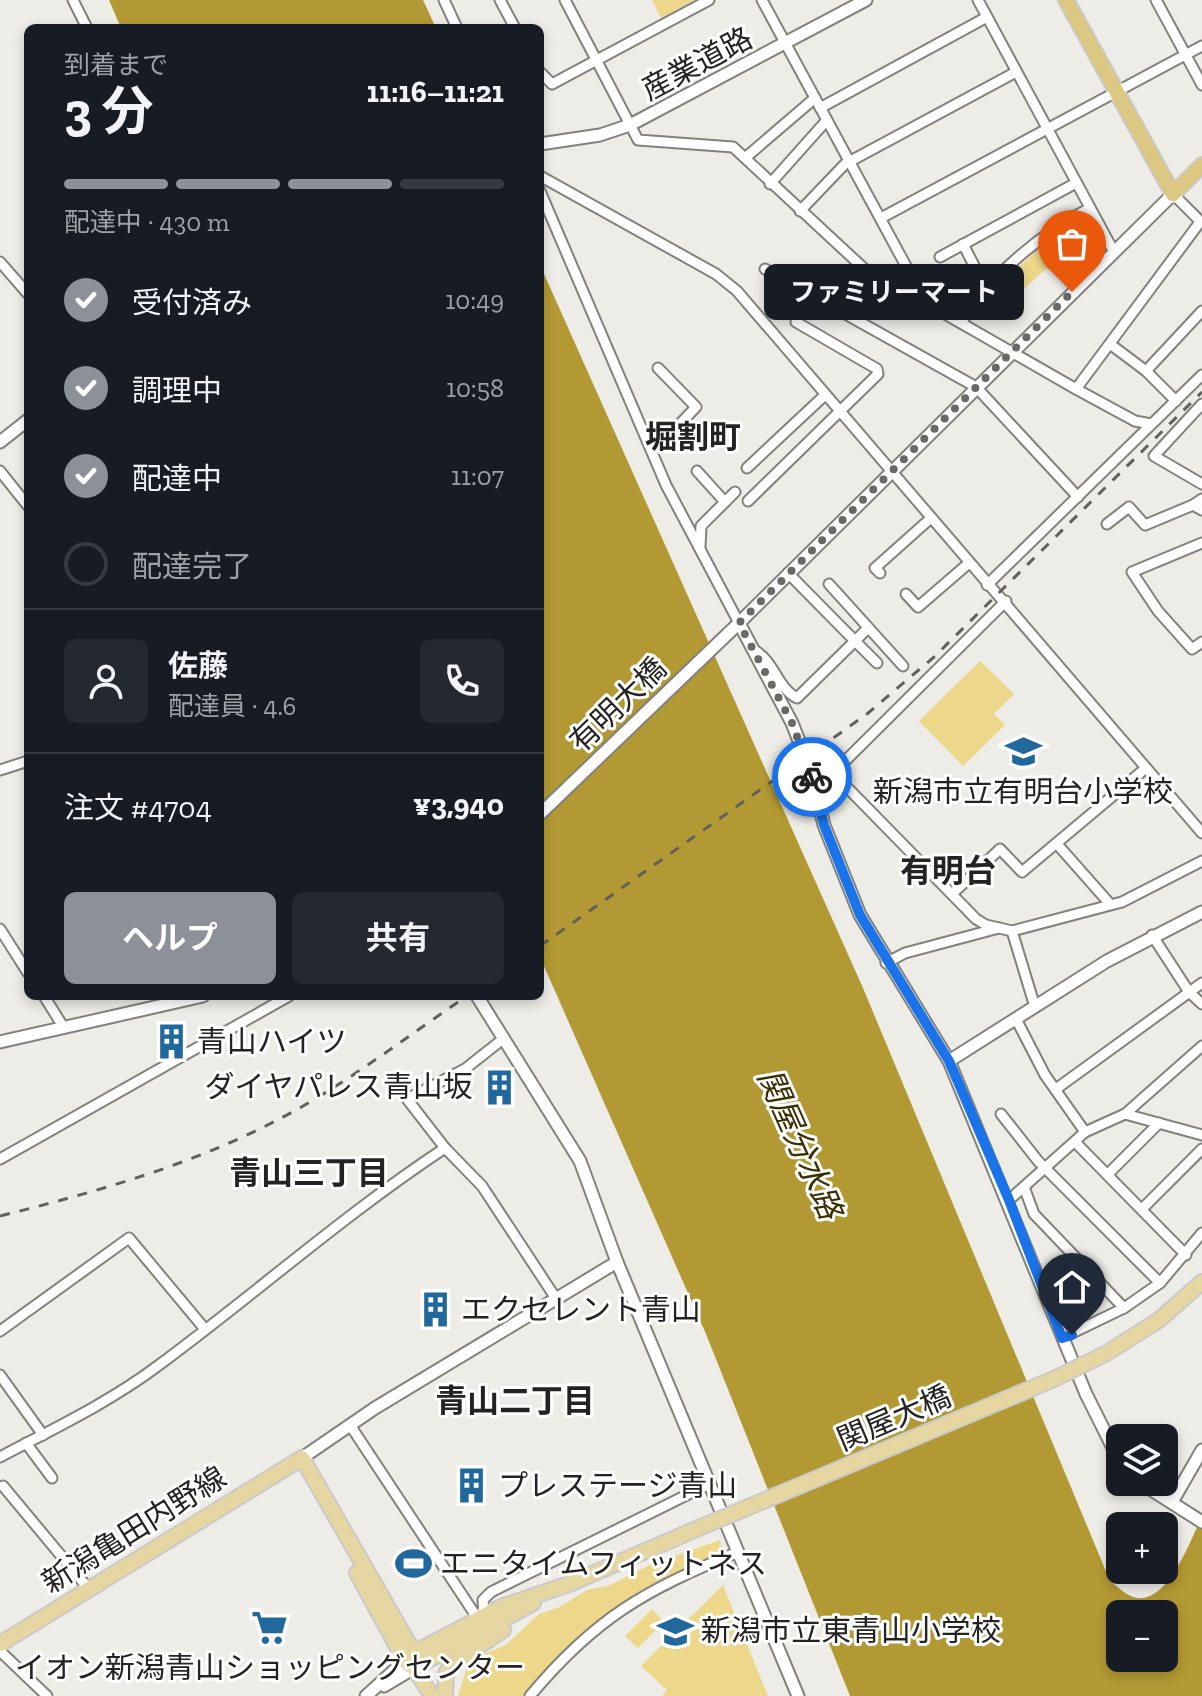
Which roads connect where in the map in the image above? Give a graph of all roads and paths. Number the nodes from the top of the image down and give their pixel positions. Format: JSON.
{"nodes":[{"id":1,"x":73,"y":0,"type":"edge"},
{"id":2,"x":444,"y":0,"type":"edge"},
{"id":3,"x":500,"y":0,"type":"edge"},
{"id":4,"x":709,"y":0,"type":"edge"},
{"id":5,"x":762,"y":0,"type":"edge"},
{"id":6,"x":866,"y":0,"type":"edge"},
{"id":7,"x":978,"y":0,"type":"edge"},
{"id":8,"x":1066,"y":0,"type":"edge"},
{"id":9,"x":1156,"y":0,"type":"edge"},
{"id":10,"x":568,"y":1,"type":"edge"},
{"id":11,"x":987,"y":17,"type":"junction"},
{"id":12,"x":85,"y":24,"type":"edge"},
{"id":13,"x":455,"y":24,"type":"edge"},
{"id":14,"x":513,"y":24,"type":"edge"},
{"id":15,"x":786,"y":44,"type":"junction"},
{"id":16,"x":1202,"y":46,"type":"edge"},
{"id":17,"x":1186,"y":55,"type":"junction"},
{"id":18,"x":596,"y":61,"type":"junction"},
{"id":19,"x":1016,"y":72,"type":"junction"},
{"id":20,"x":544,"y":76,"type":"edge"},
{"id":21,"x":1202,"y":85,"type":"edge"},
{"id":22,"x":1117,"y":91,"type":"junction"},
{"id":23,"x":818,"y":103,"type":"junction"},
{"id":24,"x":827,"y":120,"type":"junction"},
{"id":25,"x":630,"y":125,"type":"junction"},
{"id":26,"x":1046,"y":129,"type":"junction"},
{"id":27,"x":544,"y":143,"type":"edge"},
{"id":28,"x":745,"y":158,"type":"junction"},
{"id":29,"x":849,"y":162,"type":"junction"},
{"id":30,"x":1200,"y":171,"type":"edge"},
{"id":31,"x":544,"y":178,"type":"edge"},
{"id":32,"x":1076,"y":183,"type":"junction"},
{"id":33,"x":770,"y":184,"type":"junction"},
{"id":34,"x":1173,"y":194,"type":"junction"},
{"id":35,"x":544,"y":201,"type":"edge"},
{"id":36,"x":1090,"y":208,"type":"junction"},
{"id":37,"x":800,"y":211,"type":"junction"},
{"id":38,"x":881,"y":218,"type":"junction"},
{"id":39,"x":1201,"y":222,"type":"edge"},
{"id":40,"x":963,"y":244,"type":"junction"},
{"id":41,"x":1114,"y":252,"type":"junction"},
{"id":42,"x":940,"y":257,"type":"dead end"},
{"id":43,"x":0,"y":262,"type":"edge"},
{"id":44,"x":765,"y":269,"type":"dead end"},
{"id":45,"x":24,"y":289,"type":"edge"},
{"id":46,"x":986,"y":289,"type":"junction"},
{"id":47,"x":921,"y":296,"type":"junction"},
{"id":48,"x":1202,"y":311,"type":"edge"},
{"id":49,"x":796,"y":322,"type":"dead end"},
{"id":50,"x":961,"y":323,"type":"junction"},
{"id":51,"x":1110,"y":344,"type":"junction"},
{"id":52,"x":1010,"y":353,"type":"junction"},
{"id":53,"x":658,"y":368,"type":"dead end"},
{"id":54,"x":1146,"y":371,"type":"junction"},
{"id":55,"x":1202,"y":375,"type":"edge"},
{"id":56,"x":976,"y":387,"type":"junction"},
{"id":57,"x":1076,"y":389,"type":"junction"},
{"id":58,"x":825,"y":395,"type":"junction"},
{"id":59,"x":1176,"y":401,"type":"junction"},
{"id":60,"x":1202,"y":404,"type":"edge"},
{"id":61,"x":840,"y":412,"type":"junction"},
{"id":62,"x":24,"y":423,"type":"edge"},
{"id":63,"x":1151,"y":424,"type":"junction"},
{"id":64,"x":677,"y":427,"type":"dead end"},
{"id":65,"x":0,"y":442,"type":"edge"},
{"id":66,"x":747,"y":468,"type":"dead end"},
{"id":67,"x":0,"y":471,"type":"edge"},
{"id":68,"x":697,"y":471,"type":"dead end"},
{"id":69,"x":891,"y":472,"type":"junction"},
{"id":70,"x":1202,"y":484,"type":"edge"},
{"id":71,"x":735,"y":492,"type":"dead end"},
{"id":72,"x":1078,"y":497,"type":"junction"},
{"id":73,"x":24,"y":501,"type":"edge"},
{"id":74,"x":748,"y":501,"type":"dead end"},
{"id":75,"x":725,"y":502,"type":"junction"},
{"id":76,"x":1199,"y":505,"type":"edge"},
{"id":77,"x":931,"y":518,"type":"junction"},
{"id":78,"x":1107,"y":524,"type":"dead end"},
{"id":79,"x":1202,"y":543,"type":"edge"},
{"id":80,"x":700,"y":550,"type":"junction"},
{"id":81,"x":969,"y":563,"type":"junction"},
{"id":82,"x":788,"y":573,"type":"junction"},
{"id":83,"x":880,"y":573,"type":"dead end"},
{"id":84,"x":829,"y":584,"type":"dead end"},
{"id":85,"x":987,"y":585,"type":"junction"},
{"id":86,"x":906,"y":594,"type":"dead end"},
{"id":87,"x":1006,"y":601,"type":"junction"},
{"id":88,"x":734,"y":627,"type":"junction"},
{"id":89,"x":868,"y":628,"type":"junction"},
{"id":90,"x":855,"y":641,"type":"junction"},
{"id":91,"x":1202,"y":642,"type":"edge"},
{"id":92,"x":754,"y":650,"type":"junction"},
{"id":93,"x":877,"y":663,"type":"dead end"},
{"id":94,"x":903,"y":666,"type":"dead end"},
{"id":95,"x":24,"y":762,"type":"edge"},
{"id":96,"x":1146,"y":768,"type":"junction"},
{"id":97,"x":0,"y":770,"type":"edge"},
{"id":98,"x":544,"y":810,"type":"edge"},
{"id":99,"x":1202,"y":833,"type":"edge"},
{"id":100,"x":1057,"y":844,"type":"junction"},
{"id":101,"x":1202,"y":861,"type":"edge"},
{"id":102,"x":952,"y":894,"type":"junction"},
{"id":103,"x":1110,"y":904,"type":"junction"},
{"id":104,"x":1202,"y":912,"type":"edge"},
{"id":105,"x":999,"y":928,"type":"junction"},
{"id":106,"x":0,"y":929,"type":"edge"},
{"id":107,"x":1012,"y":931,"type":"junction"},
{"id":108,"x":1152,"y":935,"type":"junction"},
{"id":109,"x":886,"y":963,"type":"junction"},
{"id":110,"x":24,"y":967,"type":"edge"},
{"id":111,"x":1202,"y":983,"type":"edge"},
{"id":112,"x":1189,"y":992,"type":"junction"},
{"id":113,"x":46,"y":1000,"type":"edge"},
{"id":114,"x":186,"y":1000,"type":"edge"},
{"id":115,"x":282,"y":1000,"type":"edge"},
{"id":116,"x":479,"y":1001,"type":"edge"},
{"id":117,"x":1202,"y":1004,"type":"edge"},
{"id":118,"x":1035,"y":1007,"type":"junction"},
{"id":119,"x":1016,"y":1019,"type":"junction"},
{"id":120,"x":64,"y":1028,"type":"junction"},
{"id":121,"x":503,"y":1039,"type":"junction"},
{"id":122,"x":0,"y":1042,"type":"edge"},
{"id":123,"x":1202,"y":1046,"type":"edge"},
{"id":124,"x":949,"y":1061,"type":"junction"},
{"id":125,"x":1056,"y":1089,"type":"junction"},
{"id":126,"x":1001,"y":1114,"type":"dead end"},
{"id":127,"x":1125,"y":1114,"type":"junction"},
{"id":128,"x":1159,"y":1123,"type":"junction"},
{"id":129,"x":1085,"y":1132,"type":"junction"},
{"id":130,"x":1202,"y":1135,"type":"edge"},
{"id":131,"x":1075,"y":1142,"type":"junction"},
{"id":132,"x":445,"y":1148,"type":"junction"},
{"id":133,"x":1202,"y":1149,"type":"edge"},
{"id":134,"x":0,"y":1159,"type":"edge"},
{"id":135,"x":1045,"y":1168,"type":"junction"},
{"id":136,"x":1109,"y":1173,"type":"junction"},
{"id":137,"x":1024,"y":1187,"type":"junction"},
{"id":138,"x":1009,"y":1200,"type":"junction"},
{"id":139,"x":1143,"y":1208,"type":"junction"},
{"id":140,"x":1202,"y":1233,"type":"edge"},
{"id":141,"x":1186,"y":1255,"type":"junction"},
{"id":142,"x":617,"y":1262,"type":"junction"},
{"id":143,"x":1202,"y":1282,"type":"edge"},
{"id":144,"x":1160,"y":1283,"type":"junction"},
{"id":145,"x":555,"y":1297,"type":"junction"},
{"id":146,"x":1124,"y":1308,"type":"junction"},
{"id":147,"x":204,"y":1328,"type":"junction"},
{"id":148,"x":0,"y":1331,"type":"edge"},
{"id":149,"x":1062,"y":1338,"type":"junction"},
{"id":150,"x":0,"y":1375,"type":"edge"},
{"id":151,"x":350,"y":1425,"type":"junction"},
{"id":152,"x":1106,"y":1432,"type":"edge"},
{"id":153,"x":43,"y":1435,"type":"junction"},
{"id":154,"x":26,"y":1443,"type":"junction"},
{"id":155,"x":1202,"y":1450,"type":"edge"},
{"id":156,"x":0,"y":1457,"type":"edge"},
{"id":157,"x":299,"y":1460,"type":"junction"},
{"id":158,"x":52,"y":1478,"type":"dead end"},
{"id":159,"x":709,"y":1484,"type":"junction"},
{"id":160,"x":3,"y":1486,"type":"dead end"},
{"id":161,"x":1162,"y":1496,"type":"edge"},
{"id":162,"x":1172,"y":1502,"type":"junction"},
{"id":163,"x":1198,"y":1520,"type":"edge"},
{"id":164,"x":738,"y":1552,"type":"junction"},
{"id":165,"x":569,"y":1584,"type":"junction"},
{"id":166,"x":88,"y":1588,"type":"junction"},
{"id":167,"x":534,"y":1603,"type":"junction"},
{"id":168,"x":481,"y":1617,"type":"junction"},
{"id":169,"x":0,"y":1644,"type":"edge"},
{"id":170,"x":0,"y":1651,"type":"edge"},
{"id":171,"x":411,"y":1660,"type":"junction"},
{"id":172,"x":540,"y":1692,"type":"edge"},
{"id":173,"x":47,"y":1696,"type":"edge"},
{"id":174,"x":367,"y":1696,"type":"edge"},
{"id":175,"x":432,"y":1696,"type":"edge"},
{"id":176,"x":445,"y":1696,"type":"edge"},
{"id":177,"x":530,"y":1696,"type":"edge"},
{"id":178,"x":798,"y":1696,"type":"edge"}],
"edges":[{"from":1,"to":12,"type":"street"},
{"from":2,"to":13,"type":"street"},
{"from":3,"to":14,"type":"street"},
{"from":4,"to":18,"type":"street"},
{"from":5,"to":15,"type":"street"},
{"from":6,"to":15,"type":"street","name":"産業道路"},
{"from":7,"to":11,"type":"street"},
{"from":8,"to":22,"type":"highway"},
{"from":9,"to":17,"type":"street"},
{"from":10,"to":18,"type":"street"},
{"from":11,"to":19,"type":"street"},
{"from":11,"to":23,"type":"street"},
{"from":15,"to":23,"type":"street"},
{"from":15,"to":25,"type":"street","name":"産業道路"},
{"from":16,"to":17,"type":"street"},
{"from":17,"to":21,"type":"street"},
{"from":17,"to":22,"type":"street"},
{"from":18,"to":20,"type":"street"},
{"from":18,"to":25,"type":"street"},
{"from":19,"to":26,"type":"street"},
{"from":19,"to":29,"type":"street"},
{"from":22,"to":26,"type":"street"},
{"from":22,"to":34,"type":"highway"},
{"from":23,"to":24,"type":"street"},
{"from":23,"to":28,"type":"street"},
{"from":24,"to":29,"type":"street"},
{"from":24,"to":33,"type":"street"},
{"from":25,"to":27,"type":"street","name":"産業道路"},
{"from":25,"to":28,"type":"street"},
{"from":26,"to":32,"type":"street"},
{"from":26,"to":38,"type":"street"},
{"from":28,"to":33,"type":"street"},
{"from":29,"to":37,"type":"street"},
{"from":29,"to":38,"type":"street"},
{"from":30,"to":34,"type":"highway"},
{"from":31,"to":58,"type":"street"},
{"from":32,"to":36,"type":"street"},
{"from":32,"to":40,"type":"street"},
{"from":33,"to":37,"type":"street"},
{"from":34,"to":39,"type":"street"},
{"from":34,"to":41,"type":"street","name":"有明大橋"},
{"from":35,"to":80,"type":"street"},
{"from":36,"to":41,"type":"street"},
{"from":36,"to":46,"type":"street"},
{"from":37,"to":47,"type":"street"},
{"from":38,"to":47,"type":"street"},
{"from":39,"to":51,"type":"street"},
{"from":40,"to":42,"type":"street"},
{"from":40,"to":46,"type":"street"},
{"from":41,"to":52,"type":"street","name":"有明大橋"},
{"from":43,"to":45,"type":"street"},
{"from":44,"to":56,"type":"street"},
{"from":46,"to":50,"type":"street"},
{"from":47,"to":50,"type":"street"},
{"from":48,"to":54,"type":"street"},
{"from":49,"to":61,"type":"street"},
{"from":50,"to":52,"type":"street"},
{"from":51,"to":54,"type":"street"},
{"from":51,"to":57,"type":"street"},
{"from":52,"to":56,"type":"street","name":"有明大橋"},
{"from":52,"to":57,"type":"street"},
{"from":53,"to":64,"type":"street"},
{"from":54,"to":59,"type":"street"},
{"from":55,"to":59,"type":"street"},
{"from":56,"to":69,"type":"street","name":"有明大橋"},
{"from":56,"to":72,"type":"street"},
{"from":57,"to":63,"type":"street"},
{"from":58,"to":61,"type":"street"},
{"from":58,"to":66,"type":"street"},
{"from":59,"to":63,"type":"street"},
{"from":60,"to":70,"type":"street"},
{"from":61,"to":69,"type":"street"},
{"from":61,"to":74,"type":"street"},
{"from":62,"to":65,"type":"street"},
{"from":63,"to":72,"type":"street"},
{"from":67,"to":73,"type":"street"},
{"from":68,"to":75,"type":"street"},
{"from":69,"to":77,"type":"street"},
{"from":69,"to":82,"type":"street","name":"有明大橋"},
{"from":71,"to":75,"type":"street"},
{"from":72,"to":85,"type":"street"},
{"from":75,"to":80,"type":"street"},
{"from":76,"to":78,"type":"street"},
{"from":77,"to":81,"type":"street"},
{"from":77,"to":83,"type":"street"},
{"from":79,"to":91,"type":"street"},
{"from":80,"to":88,"type":"street"},
{"from":81,"to":85,"type":"street"},
{"from":81,"to":86,"type":"street"},
{"from":82,"to":88,"type":"street","name":"有明大橋"},
{"from":82,"to":90,"type":"street"},
{"from":84,"to":89,"type":"street"},
{"from":85,"to":87,"type":"street"},
{"from":87,"to":96,"type":"street"},
{"from":87,"to":102,"type":"street"},
{"from":88,"to":92,"type":"street"},
{"from":88,"to":98,"type":"street","name":"有明大橋"},
{"from":89,"to":90,"type":"street"},
{"from":89,"to":94,"type":"street"},
{"from":90,"to":92,"type":"street"},
{"from":90,"to":93,"type":"street"},
{"from":92,"to":109,"type":"street"},
{"from":95,"to":97,"type":"street"},
{"from":96,"to":99,"type":"street"},
{"from":96,"to":100,"type":"street"},
{"from":100,"to":102,"type":"street"},
{"from":100,"to":103,"type":"street"},
{"from":101,"to":103,"type":"street"},
{"from":102,"to":105,"type":"street"},
{"from":103,"to":107,"type":"street"},
{"from":104,"to":108,"type":"street"},
{"from":105,"to":107,"type":"street"},
{"from":105,"to":109,"type":"street"},
{"from":106,"to":110,"type":"street"},
{"from":107,"to":118,"type":"street"},
{"from":108,"to":112,"type":"street"},
{"from":108,"to":118,"type":"street"},
{"from":109,"to":124,"type":"street"},
{"from":111,"to":112,"type":"street"},
{"from":112,"to":117,"type":"street"},
{"from":112,"to":125,"type":"street"},
{"from":113,"to":120,"type":"street"},
{"from":114,"to":120,"type":"street"},
{"from":115,"to":134,"type":"street"},
{"from":116,"to":121,"type":"street"},
{"from":118,"to":119,"type":"street"},
{"from":119,"to":124,"type":"street"},
{"from":119,"to":125,"type":"street"},
{"from":120,"to":122,"type":"street"},
{"from":121,"to":132,"type":"street"},
{"from":121,"to":142,"type":"street"},
{"from":123,"to":127,"type":"street"},
{"from":124,"to":138,"type":"street"},
{"from":125,"to":129,"type":"street"},
{"from":126,"to":135,"type":"street"},
{"from":127,"to":128,"type":"street"},
{"from":127,"to":129,"type":"street"},
{"from":128,"to":130,"type":"street"},
{"from":128,"to":136,"type":"street"},
{"from":129,"to":131,"type":"street"},
{"from":131,"to":135,"type":"street"},
{"from":131,"to":136,"type":"street"},
{"from":132,"to":145,"type":"street"},
{"from":132,"to":147,"type":"street"},
{"from":133,"to":139,"type":"street"},
{"from":135,"to":137,"type":"street"},
{"from":135,"to":144,"type":"street"},
{"from":136,"to":139,"type":"street"},
{"from":137,"to":138,"type":"street"},
{"from":137,"to":146,"type":"street"},
{"from":138,"to":149,"type":"street"},
{"from":139,"to":141,"type":"street"},
{"from":140,"to":141,"type":"street"},
{"from":141,"to":144,"type":"street"},
{"from":142,"to":145,"type":"street"},
{"from":142,"to":159,"type":"street"},
{"from":143,"to":165,"type":"main road","name":"関屋大橋","bridge":true},
{"from":144,"to":146,"type":"street"},
{"from":145,"to":151,"type":"street"},
{"from":146,"to":149,"type":"street"},
{"from":147,"to":148,"type":"street"},
{"from":147,"to":153,"type":"street"},
{"from":149,"to":152,"type":"street"},
{"from":150,"to":153,"type":"street"},
{"from":151,"to":157,"type":"street"},
{"from":151,"to":168,"type":"street"},
{"from":153,"to":154,"type":"street"},
{"from":154,"to":156,"type":"street"},
{"from":154,"to":158,"type":"street"},
{"from":155,"to":162,"type":"street"},
{"from":157,"to":166,"type":"main road","name":"新潟亀田内野線"},
{"from":157,"to":171,"type":"main road"},
{"from":159,"to":164,"type":"street"},
{"from":159,"to":168,"type":"street"},
{"from":160,"to":166,"type":"street"},
{"from":161,"to":162,"type":"street"},
{"from":162,"to":163,"type":"street"},
{"from":164,"to":172,"type":"street"},
{"from":164,"to":178,"type":"street"},
{"from":165,"to":167,"type":"main road"},
{"from":165,"to":168,"type":"main road"},
{"from":166,"to":169,"type":"main road","name":"新潟亀田内野線"},
{"from":167,"to":171,"type":"main road"},
{"from":167,"to":176,"type":"main road"},
{"from":168,"to":171,"type":"main road"},
{"from":170,"to":173,"type":"street"},
{"from":171,"to":174,"type":"street"},
{"from":171,"to":175,"type":"main road"},
{"from":172,"to":177,"type":"street"}]}
